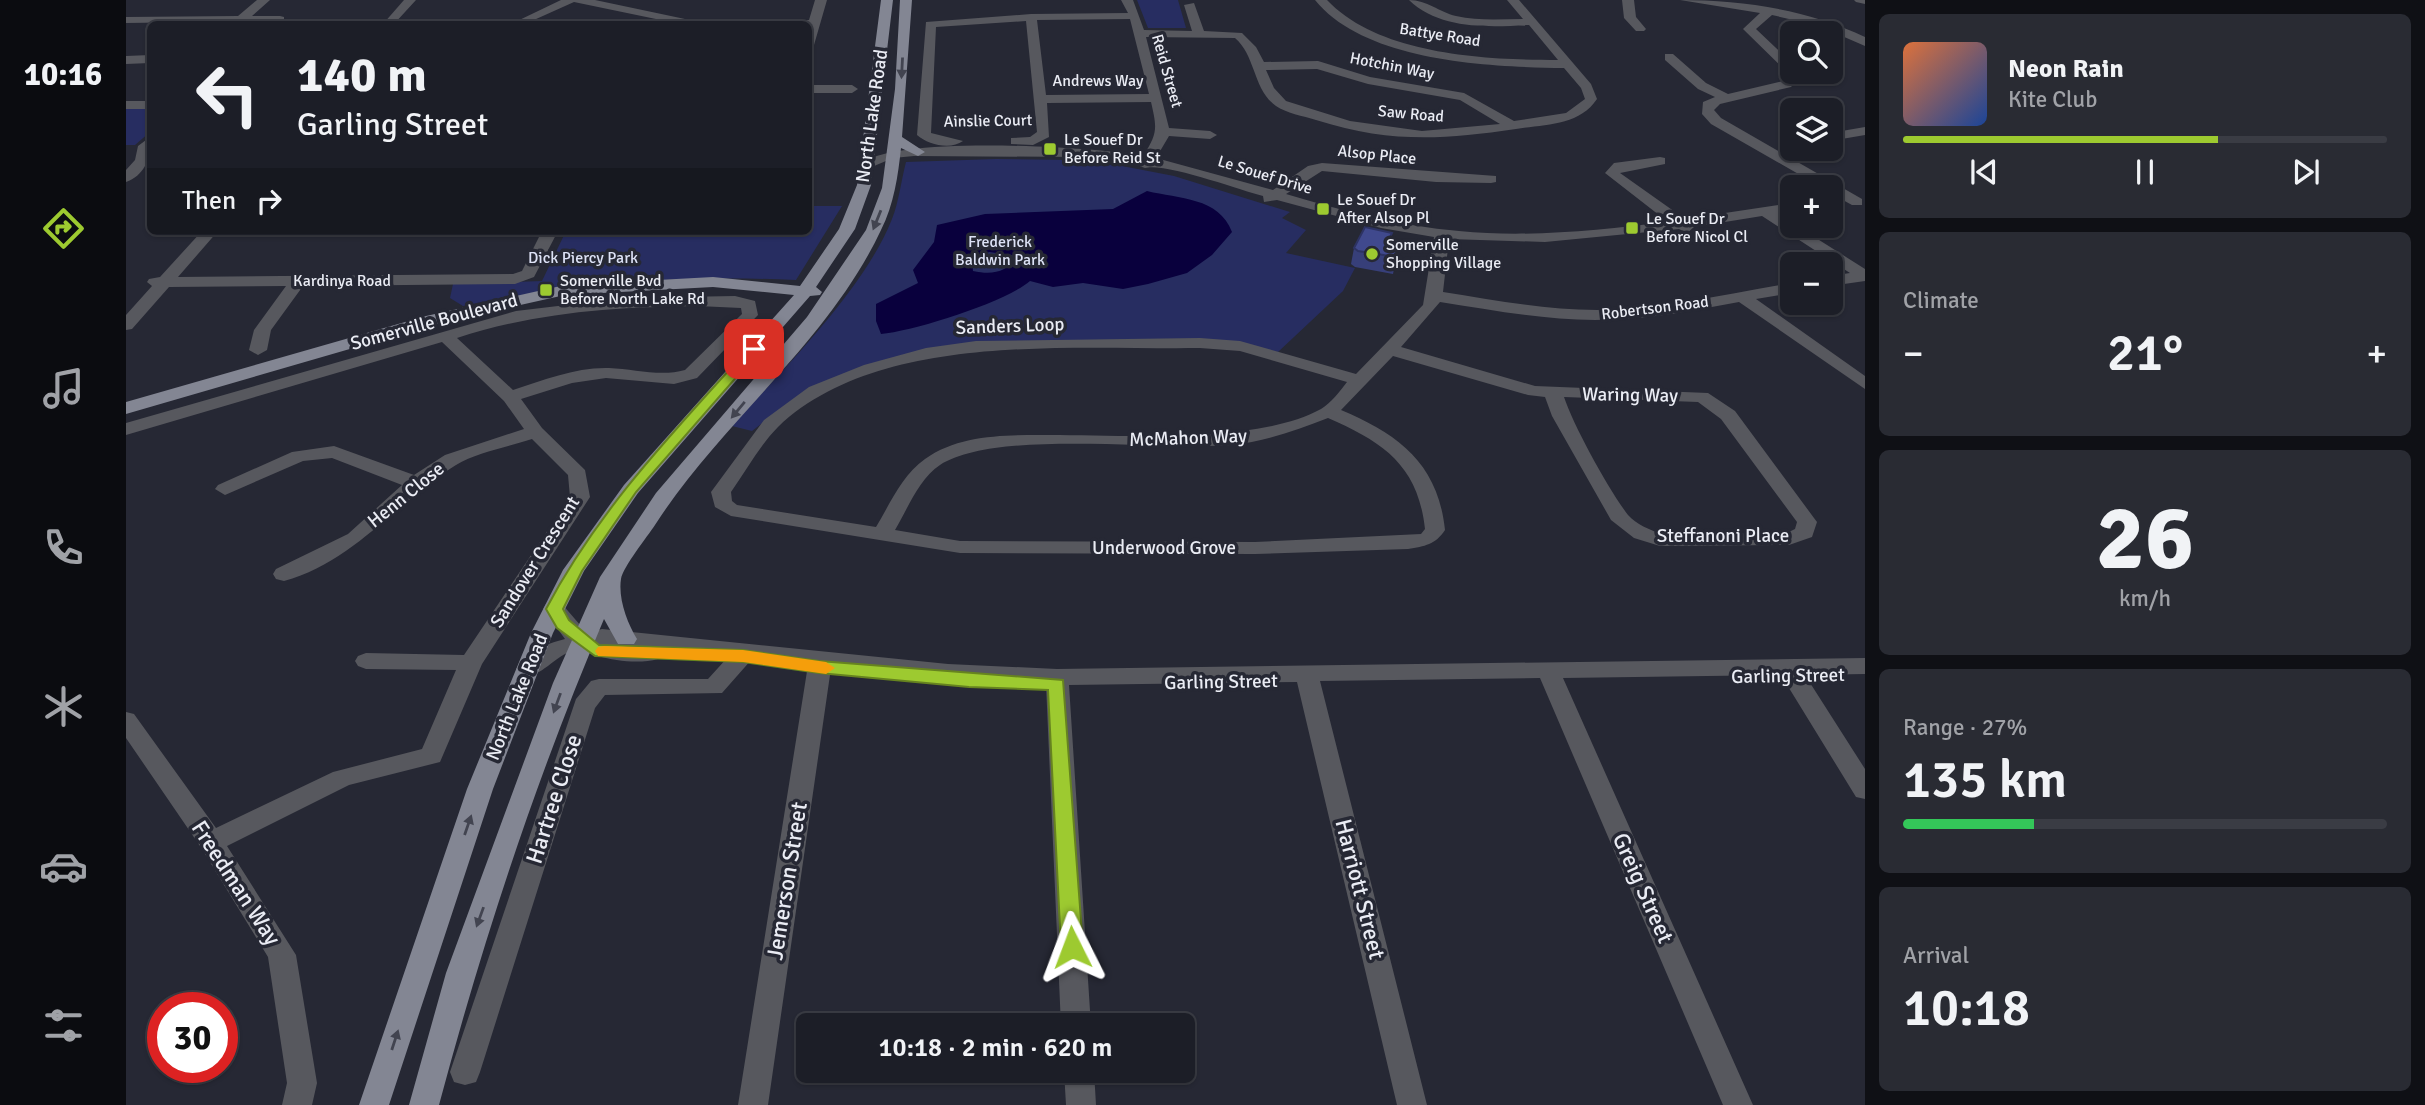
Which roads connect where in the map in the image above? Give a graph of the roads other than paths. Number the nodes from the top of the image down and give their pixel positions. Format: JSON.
{"nodes":[{"id":1,"x":264,"y":0,"type":"edge"},
{"id":2,"x":410,"y":0,"type":"edge"},
{"id":3,"x":416,"y":0,"type":"edge"},
{"id":4,"x":570,"y":0,"type":"edge"},
{"id":5,"x":579,"y":0,"type":"edge"},
{"id":6,"x":821,"y":0,"type":"edge"},
{"id":7,"x":887,"y":0,"type":"edge"},
{"id":8,"x":895,"y":0,"type":"edge"},
{"id":9,"x":906,"y":0,"type":"edge"},
{"id":10,"x":1127,"y":0,"type":"edge"},
{"id":11,"x":1321,"y":0,"type":"edge"},
{"id":12,"x":1415,"y":0,"type":"edge"},
{"id":13,"x":1513,"y":0,"type":"edge"},
{"id":14,"x":1628,"y":0,"type":"edge"},
{"id":15,"x":1686,"y":0,"type":"edge"},
{"id":16,"x":1190,"y":5,"type":"dead end"},
{"id":17,"x":1768,"y":12,"type":"junction"},
{"id":18,"x":1135,"y":16,"type":"junction"},
{"id":19,"x":657,"y":17,"type":"junction"},
{"id":20,"x":885,"y":18,"type":"junction"},
{"id":21,"x":1031,"y":18,"type":"junction"},
{"id":22,"x":241,"y":19,"type":"junction"},
{"id":23,"x":126,"y":20,"type":"edge"},
{"id":24,"x":265,"y":21,"type":"edge"},
{"id":25,"x":391,"y":21,"type":"edge"},
{"id":26,"x":397,"y":21,"type":"edge"},
{"id":27,"x":524,"y":21,"type":"edge"},
{"id":28,"x":647,"y":21,"type":"edge"},
{"id":29,"x":695,"y":21,"type":"edge"},
{"id":30,"x":1530,"y":22,"type":"junction"},
{"id":31,"x":812,"y":24,"type":"edge"},
{"id":32,"x":816,"y":24,"type":"junction"},
{"id":33,"x":1640,"y":29,"type":"dead end"},
{"id":34,"x":1138,"y":33,"type":"junction"},
{"id":35,"x":1199,"y":33,"type":"junction"},
{"id":36,"x":812,"y":34,"type":"edge"},
{"id":37,"x":1865,"y":42,"type":"edge"},
{"id":38,"x":1670,"y":57,"type":"dead end"},
{"id":39,"x":147,"y":59,"type":"edge"},
{"id":40,"x":1780,"y":59,"type":"edge"},
{"id":41,"x":126,"y":60,"type":"edge"},
{"id":42,"x":1568,"y":64,"type":"junction"},
{"id":43,"x":1259,"y":66,"type":"junction"},
{"id":44,"x":1784,"y":84,"type":"edge"},
{"id":45,"x":812,"y":89,"type":"edge"},
{"id":46,"x":852,"y":89,"type":"dead end"},
{"id":47,"x":1157,"y":98,"type":"junction"},
{"id":48,"x":1726,"y":98,"type":"junction"},
{"id":49,"x":1039,"y":99,"type":"junction"},
{"id":50,"x":126,"y":105,"type":"edge"},
{"id":51,"x":147,"y":105,"type":"edge"},
{"id":52,"x":1511,"y":125,"type":"junction"},
{"id":53,"x":1163,"y":131,"type":"junction"},
{"id":54,"x":1865,"y":131,"type":"edge"},
{"id":55,"x":1210,"y":135,"type":"dead end"},
{"id":56,"x":1843,"y":135,"type":"edge"},
{"id":57,"x":1780,"y":143,"type":"edge"},
{"id":58,"x":147,"y":144,"type":"edge"},
{"id":59,"x":869,"y":144,"type":"junction"},
{"id":60,"x":1761,"y":145,"type":"junction"},
{"id":61,"x":894,"y":147,"type":"junction"},
{"id":62,"x":1144,"y":159,"type":"junction"},
{"id":63,"x":1660,"y":161,"type":"dead end"},
{"id":64,"x":867,"y":165,"type":"junction"},
{"id":65,"x":126,"y":178,"type":"edge"},
{"id":66,"x":1491,"y":179,"type":"dead end"},
{"id":67,"x":1271,"y":197,"type":"junction"},
{"id":68,"x":1859,"y":200,"type":"edge"},
{"id":69,"x":1764,"y":214,"type":"junction"},
{"id":70,"x":1780,"y":215,"type":"edge"},
{"id":71,"x":1780,"y":215,"type":"edge"},
{"id":72,"x":1685,"y":226,"type":"junction"},
{"id":73,"x":199,"y":235,"type":"edge"},
{"id":74,"x":206,"y":235,"type":"edge"},
{"id":75,"x":548,"y":235,"type":"edge"},
{"id":76,"x":1818,"y":238,"type":"edge"},
{"id":77,"x":1438,"y":239,"type":"junction"},
{"id":78,"x":1865,"y":276,"type":"edge"},
{"id":79,"x":1843,"y":279,"type":"edge"},
{"id":80,"x":298,"y":281,"type":"junction"},
{"id":81,"x":160,"y":282,"type":"junction"},
{"id":82,"x":1780,"y":290,"type":"edge"},
{"id":83,"x":767,"y":292,"type":"junction"},
{"id":84,"x":803,"y":294,"type":"junction"},
{"id":85,"x":1434,"y":296,"type":"junction"},
{"id":86,"x":1741,"y":296,"type":"junction"},
{"id":87,"x":830,"y":298,"type":"junction"},
{"id":88,"x":126,"y":315,"type":"edge"},
{"id":89,"x":126,"y":325,"type":"edge"},
{"id":90,"x":445,"y":336,"type":"junction"},
{"id":91,"x":1389,"y":349,"type":"junction"},
{"id":92,"x":258,"y":350,"type":"dead end"},
{"id":93,"x":1865,"y":359,"type":"edge"},
{"id":94,"x":1837,"y":363,"type":"junction"},
{"id":95,"x":1358,"y":380,"type":"junction"},
{"id":96,"x":725,"y":382,"type":"junction"},
{"id":97,"x":1865,"y":384,"type":"edge"},
{"id":98,"x":1553,"y":393,"type":"junction"},
{"id":99,"x":510,"y":397,"type":"junction"},
{"id":100,"x":126,"y":408,"type":"edge"},
{"id":101,"x":1329,"y":412,"type":"junction"},
{"id":102,"x":126,"y":414,"type":"edge"},
{"id":103,"x":126,"y":429,"type":"edge"},
{"id":104,"x":535,"y":432,"type":"junction"},
{"id":105,"x":415,"y":483,"type":"junction"},
{"id":106,"x":225,"y":489,"type":"dead end"},
{"id":107,"x":722,"y":502,"type":"joint"},
{"id":108,"x":883,"y":533,"type":"junction"},
{"id":109,"x":1805,"y":533,"type":"joint"},
{"id":110,"x":285,"y":574,"type":"dead end"},
{"id":111,"x":611,"y":577,"type":"junction"},
{"id":112,"x":554,"y":609,"type":"junction"},
{"id":113,"x":626,"y":639,"type":"junction"},
{"id":114,"x":582,"y":640,"type":"junction"},
{"id":115,"x":745,"y":653,"type":"junction"},
{"id":116,"x":366,"y":661,"type":"dead end"},
{"id":117,"x":820,"y":662,"type":"junction"},
{"id":118,"x":471,"y":663,"type":"junction"},
{"id":119,"x":1865,"y":666,"type":"edge"},
{"id":120,"x":528,"y":669,"type":"junction"},
{"id":121,"x":1791,"y":672,"type":"junction"},
{"id":122,"x":1550,"y":674,"type":"junction"},
{"id":123,"x":1865,"y":676,"type":"edge"},
{"id":124,"x":1308,"y":678,"type":"junction"},
{"id":125,"x":1057,"y":681,"type":"junction"},
{"id":126,"x":126,"y":720,"type":"edge"},
{"id":127,"x":1865,"y":790,"type":"edge"},
{"id":128,"x":211,"y":842,"type":"junction"},
{"id":129,"x":1075,"y":1013,"type":"edge"},
{"id":130,"x":465,"y":1072,"type":"dead end"},
{"id":131,"x":1080,"y":1083,"type":"edge"},
{"id":132,"x":297,"y":1105,"type":"edge"},
{"id":133,"x":374,"y":1105,"type":"edge"},
{"id":134,"x":424,"y":1105,"type":"edge"},
{"id":135,"x":753,"y":1105,"type":"edge"},
{"id":136,"x":1081,"y":1105,"type":"edge"},
{"id":137,"x":1412,"y":1105,"type":"edge"},
{"id":138,"x":1738,"y":1105,"type":"edge"}],
"edges":[{"from":1,"to":22,"type":"street"},
{"from":2,"to":25,"type":"street"},
{"from":3,"to":26,"type":"street"},
{"from":4,"to":27,"type":"street"},
{"from":5,"to":19,"type":"street"},
{"from":6,"to":32,"type":"street"},
{"from":7,"to":20,"type":"main road","name":"North Lake Road"},
{"from":8,"to":20,"type":"main road"},
{"from":9,"to":61,"type":"main road","name":"North Lake Road","one_way":true},
{"from":10,"to":18,"type":"street","name":"Reid Street"},
{"from":11,"to":42,"type":"street","name":"Battye Road"},
{"from":12,"to":30,"type":"street"},
{"from":13,"to":30,"type":"street","name":"Saw Road"},
{"from":14,"to":33,"type":"street"},
{"from":15,"to":17,"type":"street"},
{"from":16,"to":35,"type":"street"},
{"from":17,"to":37,"type":"street"},
{"from":17,"to":40,"type":"street"},
{"from":18,"to":21,"type":"street"},
{"from":18,"to":34,"type":"street","name":"Reid Street"},
{"from":19,"to":28,"type":"street"},
{"from":19,"to":29,"type":"street"},
{"from":20,"to":59,"type":"main road","name":"North Lake Road"},
{"from":21,"to":49,"type":"street","name":"Ainslie Court"},
{"from":21,"to":49,"type":"street","name":"Ainslie Court"},
{"from":22,"to":23,"type":"street"},
{"from":22,"to":24,"type":"street"},
{"from":30,"to":42,"type":"street","name":"Saw Road"},
{"from":31,"to":32,"type":"street"},
{"from":32,"to":36,"type":"street"},
{"from":34,"to":35,"type":"street","name":"Saw Road"},
{"from":34,"to":47,"type":"street","name":"Reid Street"},
{"from":35,"to":43,"type":"street","name":"Saw Road"},
{"from":38,"to":48,"type":"street"},
{"from":39,"to":41,"type":"street"},
{"from":42,"to":52,"type":"street","name":"Saw Road"},
{"from":43,"to":52,"type":"street","name":"Hotchin Way"},
{"from":43,"to":52,"type":"street","name":"Saw Road"},
{"from":44,"to":48,"type":"street"},
{"from":45,"to":46,"type":"street"},
{"from":47,"to":49,"type":"street","name":"Andrews Way"},
{"from":47,"to":53,"type":"street","name":"Reid Street"},
{"from":48,"to":60,"type":"street"},
{"from":50,"to":51,"type":"street"},
{"from":53,"to":55,"type":"street"},
{"from":53,"to":62,"type":"street","name":"Reid Street"},
{"from":54,"to":56,"type":"street"},
{"from":57,"to":60,"type":"street"},
{"from":58,"to":65,"type":"street"},
{"from":59,"to":61,"type":"street","name":"Le Souef Drive"},
{"from":59,"to":64,"type":"main road","name":"North Lake Road"},
{"from":60,"to":68,"type":"street"},
{"from":61,"to":62,"type":"street","name":"Le Souef Drive"},
{"from":61,"to":62,"type":"street","name":"Le Souef Drive"},
{"from":61,"to":64,"type":"street","name":"Le Souef Drive"},
{"from":61,"to":87,"type":"main road","name":"North Lake Road","one_way":true},
{"from":62,"to":67,"type":"street","name":"Le Souef Drive"},
{"from":63,"to":72,"type":"street"},
{"from":64,"to":84,"type":"main road","name":"North Lake Road"},
{"from":66,"to":67,"type":"street","name":"Alsop Place"},
{"from":67,"to":77,"type":"street","name":"Le Souef Drive"},
{"from":69,"to":70,"type":"street"},
{"from":69,"to":71,"type":"street","name":"Le Souef Drive"},
{"from":69,"to":72,"type":"street","name":"Le Souef Drive"},
{"from":72,"to":77,"type":"street","name":"Le Souef Drive"},
{"from":73,"to":81,"type":"street"},
{"from":74,"to":81,"type":"street"},
{"from":75,"to":80,"type":"street","name":"Kardinya Road"},
{"from":76,"to":78,"type":"street"},
{"from":77,"to":85,"type":"street"},
{"from":78,"to":79,"type":"street"},
{"from":80,"to":81,"type":"street","name":"Kardinya Road"},
{"from":80,"to":92,"type":"street"},
{"from":81,"to":88,"type":"street"},
{"from":81,"to":89,"type":"street"},
{"from":82,"to":86,"type":"street","name":"Robertson Road"},
{"from":83,"to":84,"type":"main road","name":"Somerville Boulevard"},
{"from":83,"to":96,"type":"main road"},
{"from":83,"to":102,"type":"main road","name":"Somerville Boulevard"},
{"from":84,"to":87,"type":"main road","name":"Somerville Boulevard"},
{"from":84,"to":96,"type":"main road","name":"North Lake Road"},
{"from":84,"to":100,"type":"main road","name":"Somerville Boulevard"},
{"from":85,"to":86,"type":"street","name":"Robertson Road"},
{"from":85,"to":91,"type":"street","name":"McMahon Way"},
{"from":86,"to":94,"type":"street"},
{"from":87,"to":111,"type":"main road","name":"North Lake Road","one_way":true},
{"from":90,"to":99,"type":"street","name":"Sandover Crescent"},
{"from":90,"to":99,"type":"street"},
{"from":90,"to":103,"type":"street"},
{"from":91,"to":95,"type":"street","name":"McMahon Way"},
{"from":91,"to":98,"type":"street","name":"Waring Way"},
{"from":93,"to":94,"type":"street"},
{"from":94,"to":97,"type":"street"},
{"from":95,"to":101,"type":"street","name":"McMahon Way"},
{"from":95,"to":107,"type":"street","name":"Sanders Loop"},
{"from":96,"to":112,"type":"main road","name":"North Lake Road"},
{"from":98,"to":109,"type":"street","name":"Waring Way"},
{"from":98,"to":109,"type":"street","name":"Steffanoni Place"},
{"from":99,"to":104,"type":"street","name":"Sandover Crescent"},
{"from":101,"to":108,"type":"street","name":"McMahon Way"},
{"from":101,"to":108,"type":"street","name":"Underwood Grove"},
{"from":104,"to":105,"type":"street","name":"Henn Close"},
{"from":104,"to":118,"type":"street","name":"Sandover Crescent"},
{"from":105,"to":106,"type":"street"},
{"from":105,"to":110,"type":"street","name":"Henn Close"},
{"from":107,"to":108,"type":"street","name":"Underwood Grove"},
{"from":111,"to":113,"type":"main road"},
{"from":111,"to":114,"type":"main road","name":"North Lake Road"},
{"from":112,"to":114,"type":"street","name":"Garling Street"},
{"from":112,"to":120,"type":"main road","name":"North Lake Road"},
{"from":113,"to":114,"type":"street","name":"Garling Street"},
{"from":113,"to":115,"type":"street","name":"Garling Street"},
{"from":114,"to":115,"type":"street","name":"Garling Street"},
{"from":114,"to":120,"type":"street","name":"Garling Street"},
{"from":114,"to":134,"type":"main road","name":"North Lake Road","one_way":true},
{"from":115,"to":117,"type":"street","name":"Garling Street"},
{"from":115,"to":130,"type":"street","name":"Hartree Close"},
{"from":116,"to":118,"type":"street"},
{"from":117,"to":125,"type":"street","name":"Garling Street"},
{"from":117,"to":135,"type":"street","name":"Jemerson Street"},
{"from":118,"to":128,"type":"street","name":"Sandover Crescent"},
{"from":119,"to":121,"type":"street","name":"Garling Street"},
{"from":133,"to":120,"type":"main road","name":"North Lake Road","one_way":true},
{"from":121,"to":122,"type":"street","name":"Garling Street"},
{"from":121,"to":123,"type":"street","name":"Garling Street"},
{"from":121,"to":127,"type":"street"},
{"from":122,"to":124,"type":"street","name":"Garling Street"},
{"from":122,"to":138,"type":"street","name":"Greig Street"},
{"from":124,"to":125,"type":"street","name":"Garling Street"},
{"from":124,"to":137,"type":"street","name":"Harriott Street"},
{"from":125,"to":129,"type":"street"},
{"from":126,"to":128,"type":"street","name":"Freedman Way"},
{"from":128,"to":132,"type":"street","name":"Freedman Way"},
{"from":131,"to":136,"type":"street"}]}
